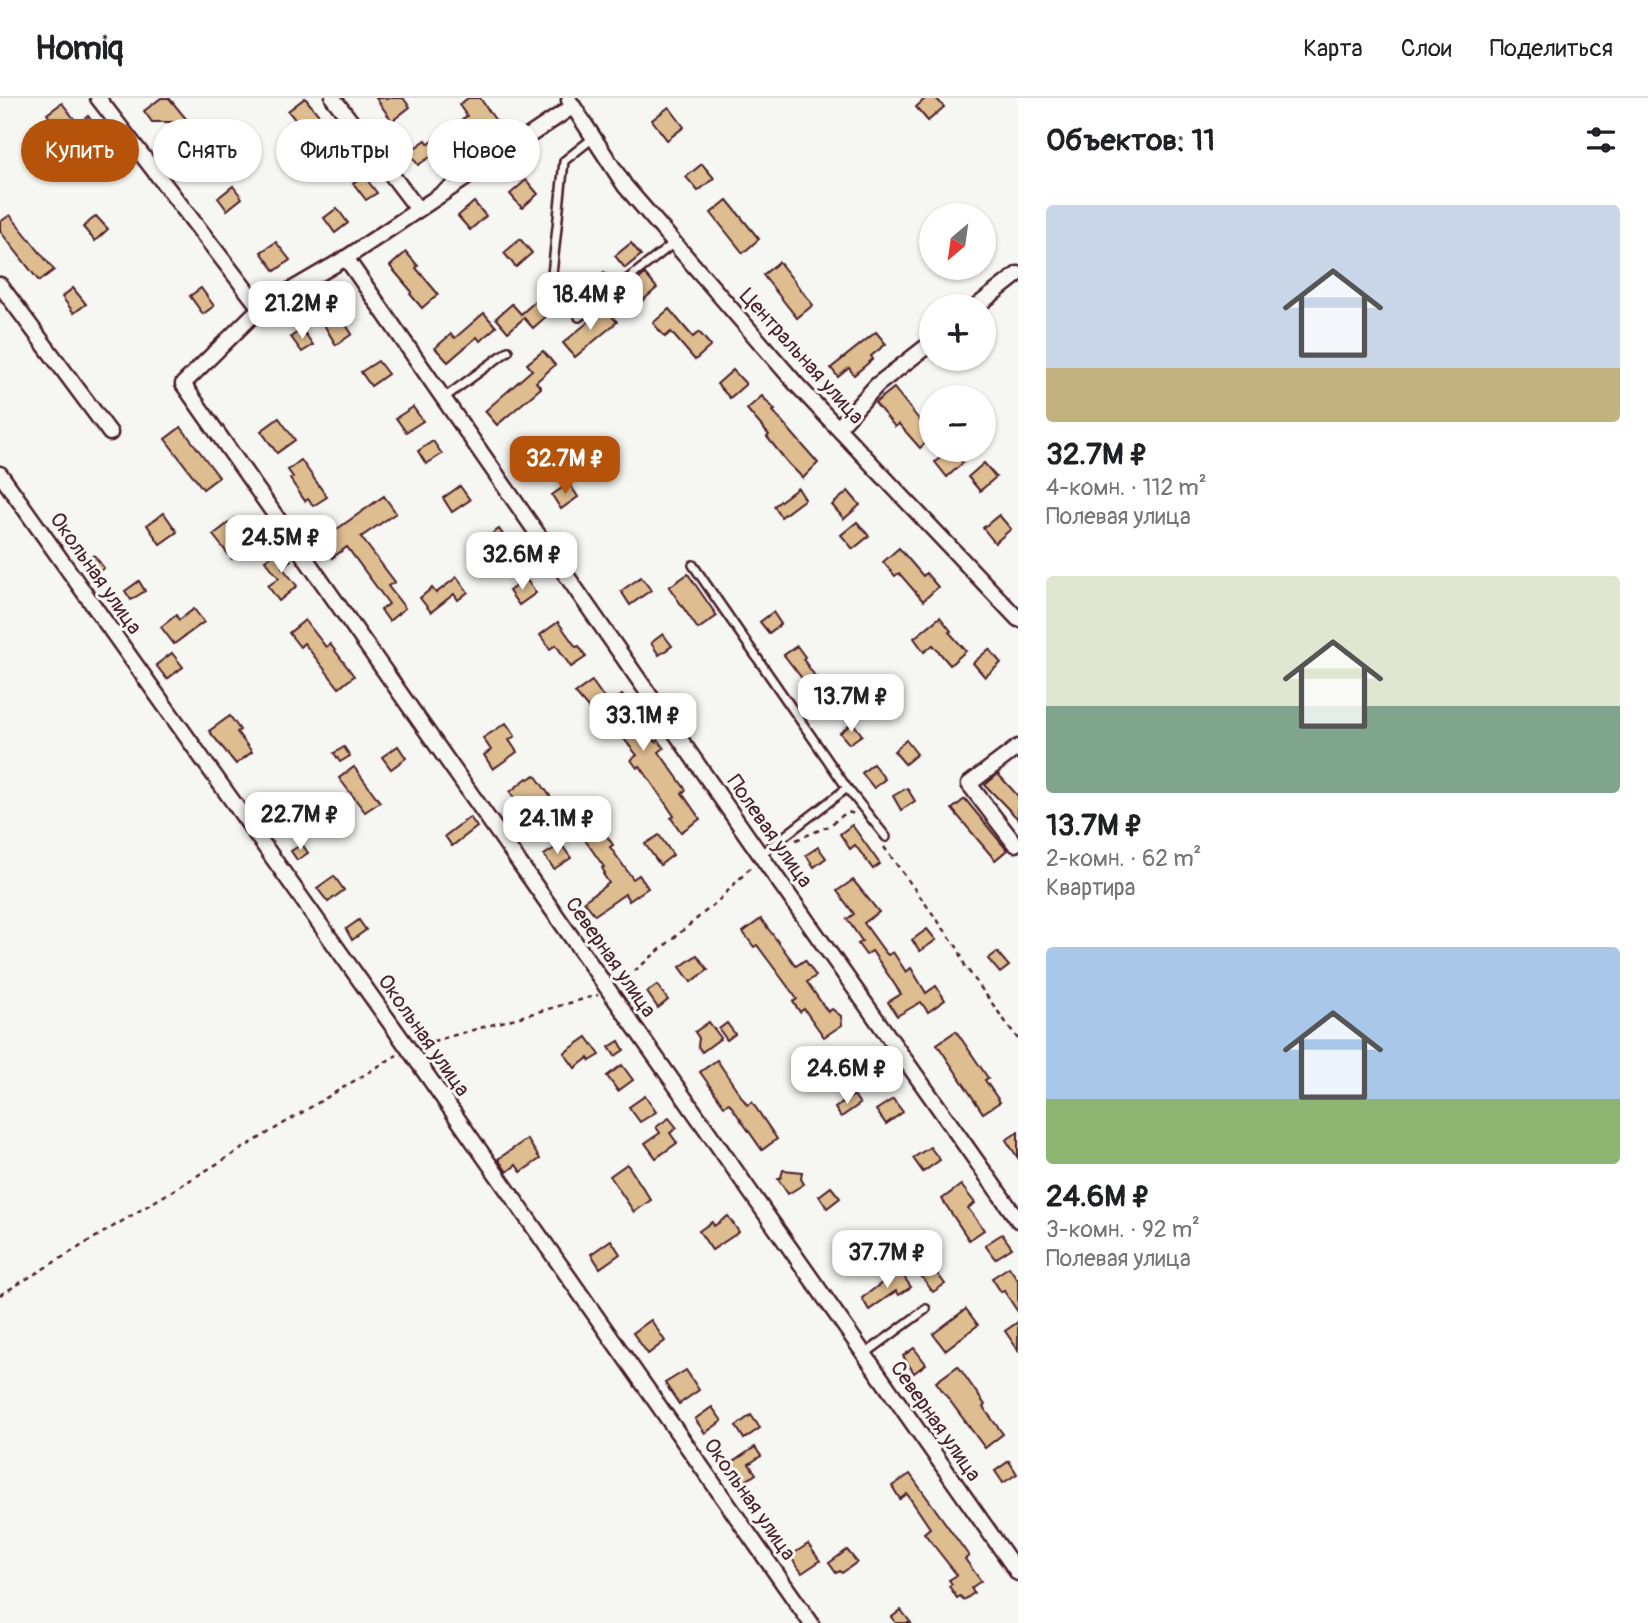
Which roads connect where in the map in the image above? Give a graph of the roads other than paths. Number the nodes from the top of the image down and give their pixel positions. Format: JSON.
{"nodes":[{"id":1,"x":98,"y":98,"type":"edge"},
{"id":2,"x":333,"y":98,"type":"edge"},
{"id":3,"x":570,"y":102,"type":"edge"},
{"id":4,"x":593,"y":138,"type":"junction"},
{"id":5,"x":417,"y":208,"type":"junction"},
{"id":6,"x":674,"y":243,"type":"junction"},
{"id":7,"x":346,"y":258,"type":"junction"},
{"id":8,"x":1018,"y":274,"type":"edge"},
{"id":9,"x":551,"y":284,"type":"dead end"},
{"id":10,"x":0,"y":285,"type":"edge"},
{"id":11,"x":992,"y":294,"type":"edge"},
{"id":12,"x":260,"y":308,"type":"junction"},
{"id":13,"x":579,"y":317,"type":"dead end"},
{"id":14,"x":508,"y":351,"type":"dead end"},
{"id":15,"x":919,"y":352,"type":"edge"},
{"id":16,"x":444,"y":398,"type":"junction"},
{"id":17,"x":838,"y":428,"type":"junction"},
{"id":18,"x":110,"y":433,"type":"dead end"},
{"id":19,"x":0,"y":474,"type":"edge"},
{"id":20,"x":693,"y":565,"type":"dead end"},
{"id":21,"x":1018,"y":620,"type":"edge"},
{"id":22,"x":1018,"y":747,"type":"edge"},
{"id":23,"x":846,"y":788,"type":"junction"},
{"id":24,"x":883,"y":839,"type":"road end"},
{"id":25,"x":1015,"y":844,"type":"dead end"},
{"id":26,"x":763,"y":859,"type":"junction"},
{"id":27,"x":1018,"y":1220,"type":"edge"},
{"id":28,"x":926,"y":1309,"type":"dead end"},
{"id":29,"x":864,"y":1354,"type":"junction"},
{"id":30,"x":1018,"y":1573,"type":"edge"},
{"id":31,"x":811,"y":1623,"type":"edge"}],
"edges":[{"from":1,"to":12,"type":"street"},
{"from":2,"to":5,"type":"street"},
{"from":3,"to":4,"type":"street","name":"Центральная улица"},
{"from":3,"to":5,"type":"street"},
{"from":4,"to":6,"type":"street","name":"Центральная улица"},
{"from":4,"to":9,"type":"lane"},
{"from":5,"to":7,"type":"street"},
{"from":6,"to":13,"type":"lane"},
{"from":6,"to":17,"type":"street","name":"Центральная улица"},
{"from":7,"to":12,"type":"street"},
{"from":7,"to":16,"type":"street","name":"Полевая улица"},
{"from":8,"to":11,"type":"street"},
{"from":10,"to":18,"type":"street"},
{"from":12,"to":29,"type":"street","name":"Северная улица"},
{"from":14,"to":16,"type":"lane"},
{"from":15,"to":17,"type":"street"},
{"from":16,"to":26,"type":"street","name":"Полевая улица"},
{"from":17,"to":21,"type":"street","name":"Центральная улица"},
{"from":19,"to":31,"type":"street","name":"Окольная улица"},
{"from":20,"to":23,"type":"lane"},
{"from":22,"to":25,"type":"street"},
{"from":23,"to":24,"type":"lane"},
{"from":23,"to":26,"type":"lane"},
{"from":26,"to":27,"type":"street","name":"Полевая улица"},
{"from":28,"to":29,"type":"lane"},
{"from":29,"to":30,"type":"street","name":"Северная улица"}]}
